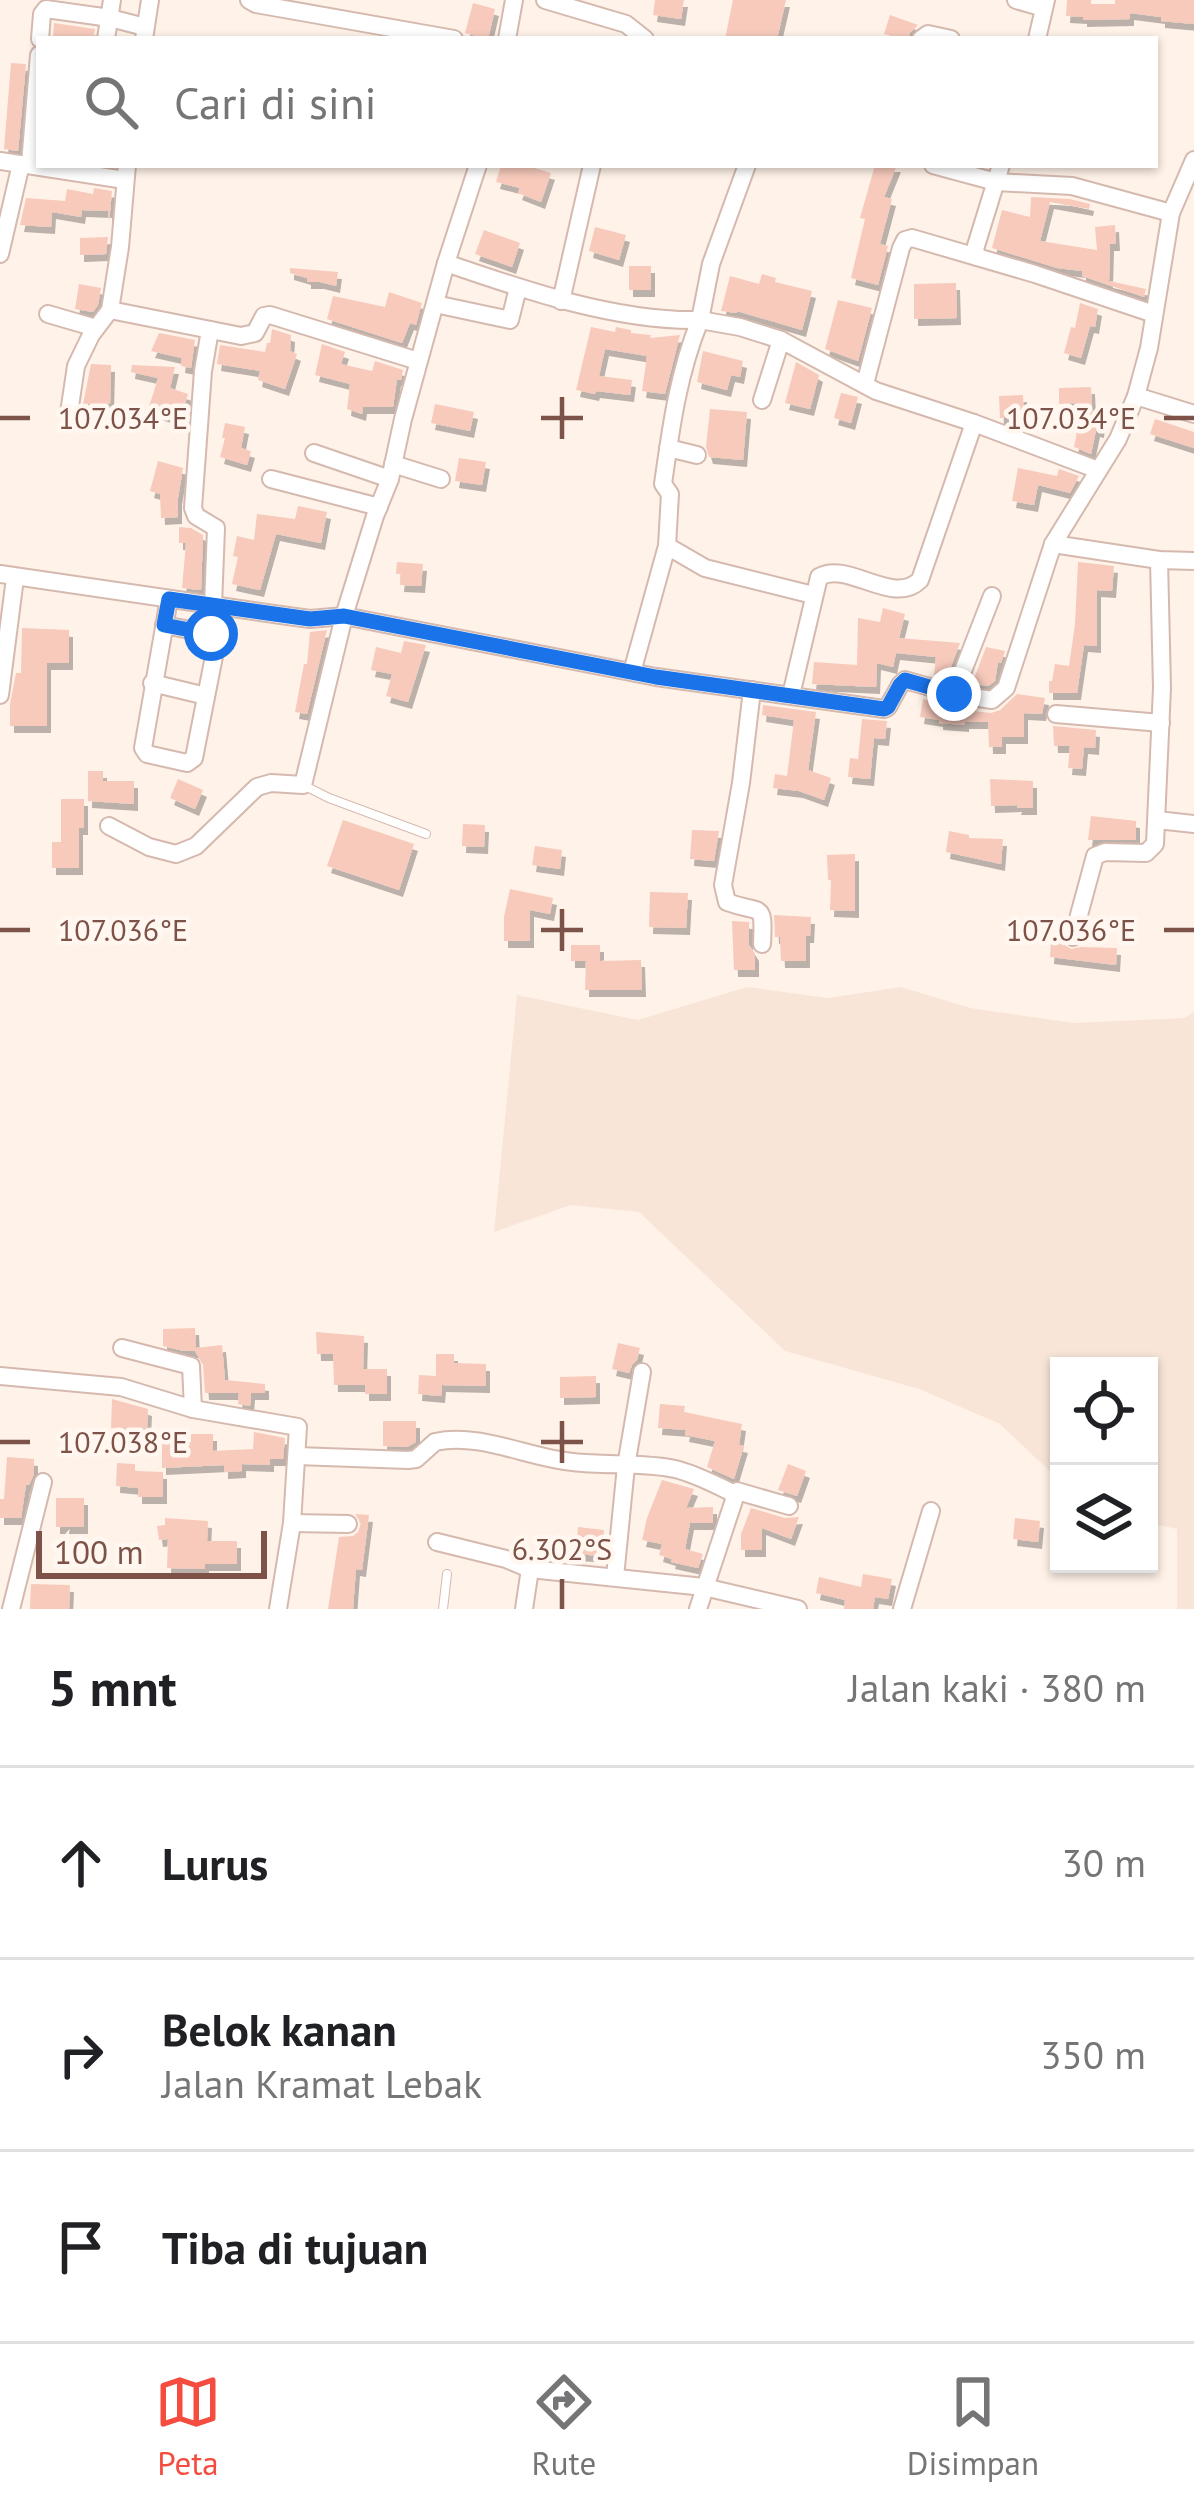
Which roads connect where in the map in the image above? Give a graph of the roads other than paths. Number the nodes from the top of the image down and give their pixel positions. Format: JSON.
{"nodes":[{"id":1,"x":150,"y":0,"type":"edge"},
{"id":2,"x":249,"y":0,"type":"edge"},
{"id":3,"x":514,"y":0,"type":"edge"},
{"id":4,"x":545,"y":0,"type":"edge"},
{"id":5,"x":1016,"y":0,"type":"edge"},
{"id":6,"x":1045,"y":4,"type":"edge"},
{"id":7,"x":111,"y":9,"type":"edge"},
{"id":8,"x":145,"y":33,"type":"edge"},
{"id":9,"x":40,"y":36,"type":"edge"},
{"id":10,"x":437,"y":36,"type":"edge"},
{"id":11,"x":508,"y":36,"type":"edge"},
{"id":12,"x":641,"y":36,"type":"edge"},
{"id":13,"x":1038,"y":36,"type":"edge"},
{"id":14,"x":36,"y":80,"type":"edge"},
{"id":15,"x":1194,"y":160,"type":"edge"},
{"id":16,"x":0,"y":161,"type":"edge"},
{"id":17,"x":26,"y":164,"type":"junction"},
{"id":18,"x":36,"y":165,"type":"edge"},
{"id":19,"x":79,"y":168,"type":"edge"},
{"id":20,"x":477,"y":168,"type":"edge"},
{"id":21,"x":591,"y":168,"type":"edge"},
{"id":22,"x":746,"y":168,"type":"edge"},
{"id":23,"x":957,"y":168,"type":"edge"},
{"id":24,"x":126,"y":172,"type":"edge"},
{"id":25,"x":998,"y":173,"type":"edge"},
{"id":26,"x":1171,"y":213,"type":"junction"},
{"id":27,"x":0,"y":254,"type":"edge"},
{"id":28,"x":977,"y":257,"type":"junction"},
{"id":29,"x":446,"y":263,"type":"junction"},
{"id":30,"x":518,"y":288,"type":"junction"},
{"id":31,"x":561,"y":301,"type":"junction"},
{"id":32,"x":435,"y":304,"type":"junction"},
{"id":33,"x":110,"y":310,"type":"junction"},
{"id":34,"x":47,"y":314,"type":"dead end"},
{"id":35,"x":1154,"y":314,"type":"junction"},
{"id":36,"x":700,"y":320,"type":"junction"},
{"id":37,"x":96,"y":328,"type":"junction"},
{"id":38,"x":210,"y":329,"type":"junction"},
{"id":39,"x":781,"y":340,"type":"junction"},
{"id":40,"x":418,"y":361,"type":"junction"},
{"id":41,"x":865,"y":384,"type":"junction"},
{"id":42,"x":1136,"y":396,"type":"junction"},
{"id":43,"x":762,"y":400,"type":"dead end"},
{"id":44,"x":69,"y":413,"type":"dead end"},
{"id":45,"x":1194,"y":415,"type":"edge"},
{"id":46,"x":974,"y":423,"type":"junction"},
{"id":47,"x":668,"y":448,"type":"junction"},
{"id":48,"x":314,"y":454,"type":"dead end"},
{"id":49,"x":697,"y":455,"type":"dead end"},
{"id":50,"x":1098,"y":470,"type":"junction"},
{"id":51,"x":392,"y":471,"type":"junction"},
{"id":52,"x":271,"y":478,"type":"dead end"},
{"id":53,"x":441,"y":479,"type":"dead end"},
{"id":54,"x":379,"y":507,"type":"junction"},
{"id":55,"x":1053,"y":544,"type":"junction"},
{"id":56,"x":668,"y":546,"type":"junction"},
{"id":57,"x":1159,"y":560,"type":"junction"},
{"id":58,"x":1194,"y":561,"type":"edge"},
{"id":59,"x":7,"y":576,"type":"edge"},
{"id":60,"x":813,"y":595,"type":"junction"},
{"id":61,"x":992,"y":596,"type":"dead end"},
{"id":62,"x":169,"y":599,"type":"junction"},
{"id":63,"x":213,"y":606,"type":"junction"},
{"id":64,"x":344,"y":616,"type":"junction"},
{"id":65,"x":164,"y":625,"type":"junction"},
{"id":66,"x":632,"y":672,"type":"junction"},
{"id":67,"x":152,"y":683,"type":"junction"},
{"id":68,"x":752,"y":690,"type":"junction"},
{"id":69,"x":954,"y":694,"type":"junction"},
{"id":70,"x":0,"y":695,"type":"edge"},
{"id":71,"x":791,"y":695,"type":"junction"},
{"id":72,"x":206,"y":696,"type":"junction"},
{"id":73,"x":1056,"y":714,"type":"dead end"},
{"id":74,"x":1161,"y":723,"type":"junction"},
{"id":75,"x":303,"y":785,"type":"junction"},
{"id":76,"x":1157,"y":820,"type":"junction"},
{"id":77,"x":1194,"y":824,"type":"edge"},
{"id":78,"x":110,"y":826,"type":"dead end"},
{"id":79,"x":426,"y":834,"type":"dead end"},
{"id":80,"x":1073,"y":937,"type":"dead end"},
{"id":81,"x":762,"y":944,"type":"dead end"},
{"id":82,"x":122,"y":1348,"type":"dead end"},
{"id":83,"x":642,"y":1372,"type":"dead end"},
{"id":84,"x":0,"y":1376,"type":"edge"},
{"id":85,"x":194,"y":1409,"type":"junction"},
{"id":86,"x":297,"y":1456,"type":"junction"},
{"id":87,"x":626,"y":1466,"type":"junction"},
{"id":88,"x":43,"y":1482,"type":"dead end"},
{"id":89,"x":735,"y":1494,"type":"junction"},
{"id":90,"x":790,"y":1506,"type":"dead end"},
{"id":91,"x":931,"y":1511,"type":"dead end"},
{"id":92,"x":292,"y":1523,"type":"junction"},
{"id":93,"x":348,"y":1524,"type":"dead end"},
{"id":94,"x":437,"y":1542,"type":"dead end"},
{"id":95,"x":530,"y":1569,"type":"junction"},
{"id":96,"x":447,"y":1574,"type":"dead end"},
{"id":97,"x":615,"y":1577,"type":"junction"},
{"id":98,"x":704,"y":1587,"type":"junction"},
{"id":99,"x":11,"y":1609,"type":"edge"},
{"id":100,"x":278,"y":1609,"type":"edge"},
{"id":101,"x":443,"y":1609,"type":"edge"},
{"id":102,"x":524,"y":1609,"type":"edge"},
{"id":103,"x":698,"y":1609,"type":"edge"},
{"id":104,"x":798,"y":1609,"type":"edge"},
{"id":105,"x":902,"y":1609,"type":"edge"}],
"edges":[{"from":1,"to":8,"type":"street"},
{"from":2,"to":10,"type":"street"},
{"from":3,"to":11,"type":"street"},
{"from":4,"to":12,"type":"street"},
{"from":5,"to":6,"type":"street"},
{"from":6,"to":13,"type":"street"},
{"from":7,"to":8,"type":"street"},
{"from":7,"to":9,"type":"street"},
{"from":14,"to":17,"type":"street"},
{"from":15,"to":26,"type":"street"},
{"from":16,"to":17,"type":"street"},
{"from":17,"to":18,"type":"street"},
{"from":17,"to":27,"type":"street"},
{"from":19,"to":24,"type":"street"},
{"from":20,"to":29,"type":"street"},
{"from":21,"to":31,"type":"street"},
{"from":22,"to":36,"type":"street"},
{"from":23,"to":25,"type":"street"},
{"from":24,"to":33,"type":"street"},
{"from":25,"to":26,"type":"street"},
{"from":25,"to":28,"type":"street"},
{"from":26,"to":35,"type":"street"},
{"from":28,"to":35,"type":"street"},
{"from":28,"to":41,"type":"street"},
{"from":29,"to":30,"type":"street"},
{"from":29,"to":32,"type":"street"},
{"from":30,"to":31,"type":"street"},
{"from":30,"to":32,"type":"street"},
{"from":31,"to":36,"type":"street"},
{"from":32,"to":40,"type":"street"},
{"from":33,"to":37,"type":"street"},
{"from":33,"to":38,"type":"street"},
{"from":34,"to":37,"type":"street"},
{"from":35,"to":42,"type":"street"},
{"from":36,"to":39,"type":"street"},
{"from":36,"to":47,"type":"street"},
{"from":37,"to":44,"type":"street"},
{"from":38,"to":40,"type":"street"},
{"from":38,"to":63,"type":"street"},
{"from":39,"to":41,"type":"street"},
{"from":39,"to":43,"type":"street"},
{"from":40,"to":51,"type":"street"},
{"from":41,"to":46,"type":"street"},
{"from":42,"to":45,"type":"street"},
{"from":42,"to":50,"type":"street"},
{"from":46,"to":50,"type":"street"},
{"from":46,"to":60,"type":"street"},
{"from":47,"to":49,"type":"street"},
{"from":47,"to":56,"type":"street"},
{"from":48,"to":51,"type":"street"},
{"from":50,"to":55,"type":"street"},
{"from":51,"to":53,"type":"street"},
{"from":51,"to":54,"type":"street"},
{"from":52,"to":54,"type":"street"},
{"from":54,"to":64,"type":"street"},
{"from":55,"to":57,"type":"street"},
{"from":55,"to":69,"type":"street"},
{"from":56,"to":60,"type":"street"},
{"from":56,"to":66,"type":"street"},
{"from":57,"to":58,"type":"street"},
{"from":57,"to":74,"type":"street"},
{"from":59,"to":62,"type":"street"},
{"from":59,"to":70,"type":"street"},
{"from":60,"to":71,"type":"street"},
{"from":61,"to":69,"type":"street"},
{"from":62,"to":63,"type":"street"},
{"from":62,"to":65,"type":"street"},
{"from":63,"to":64,"type":"street"},
{"from":64,"to":66,"type":"street"},
{"from":64,"to":75,"type":"street"},
{"from":65,"to":67,"type":"street"},
{"from":65,"to":72,"type":"street"},
{"from":66,"to":68,"type":"street"},
{"from":67,"to":72,"type":"street"},
{"from":67,"to":72,"type":"street"},
{"from":68,"to":71,"type":"street"},
{"from":68,"to":81,"type":"street"},
{"from":69,"to":71,"type":"street"},
{"from":73,"to":74,"type":"street"},
{"from":74,"to":76,"type":"street"},
{"from":75,"to":78,"type":"street"},
{"from":75,"to":79,"type":"lane"},
{"from":76,"to":77,"type":"street"},
{"from":76,"to":80,"type":"street"},
{"from":82,"to":85,"type":"street"},
{"from":83,"to":87,"type":"street"},
{"from":84,"to":85,"type":"street"},
{"from":85,"to":86,"type":"street"},
{"from":86,"to":87,"type":"street"},
{"from":86,"to":92,"type":"street"},
{"from":87,"to":89,"type":"street"},
{"from":87,"to":97,"type":"street"},
{"from":88,"to":99,"type":"street"},
{"from":89,"to":90,"type":"street"},
{"from":89,"to":98,"type":"street"},
{"from":91,"to":105,"type":"street"},
{"from":92,"to":93,"type":"street"},
{"from":92,"to":100,"type":"street"},
{"from":94,"to":95,"type":"street"},
{"from":95,"to":97,"type":"street"},
{"from":95,"to":102,"type":"street"},
{"from":96,"to":101,"type":"lane"},
{"from":97,"to":98,"type":"street"},
{"from":98,"to":103,"type":"street"},
{"from":98,"to":104,"type":"street"}]}
